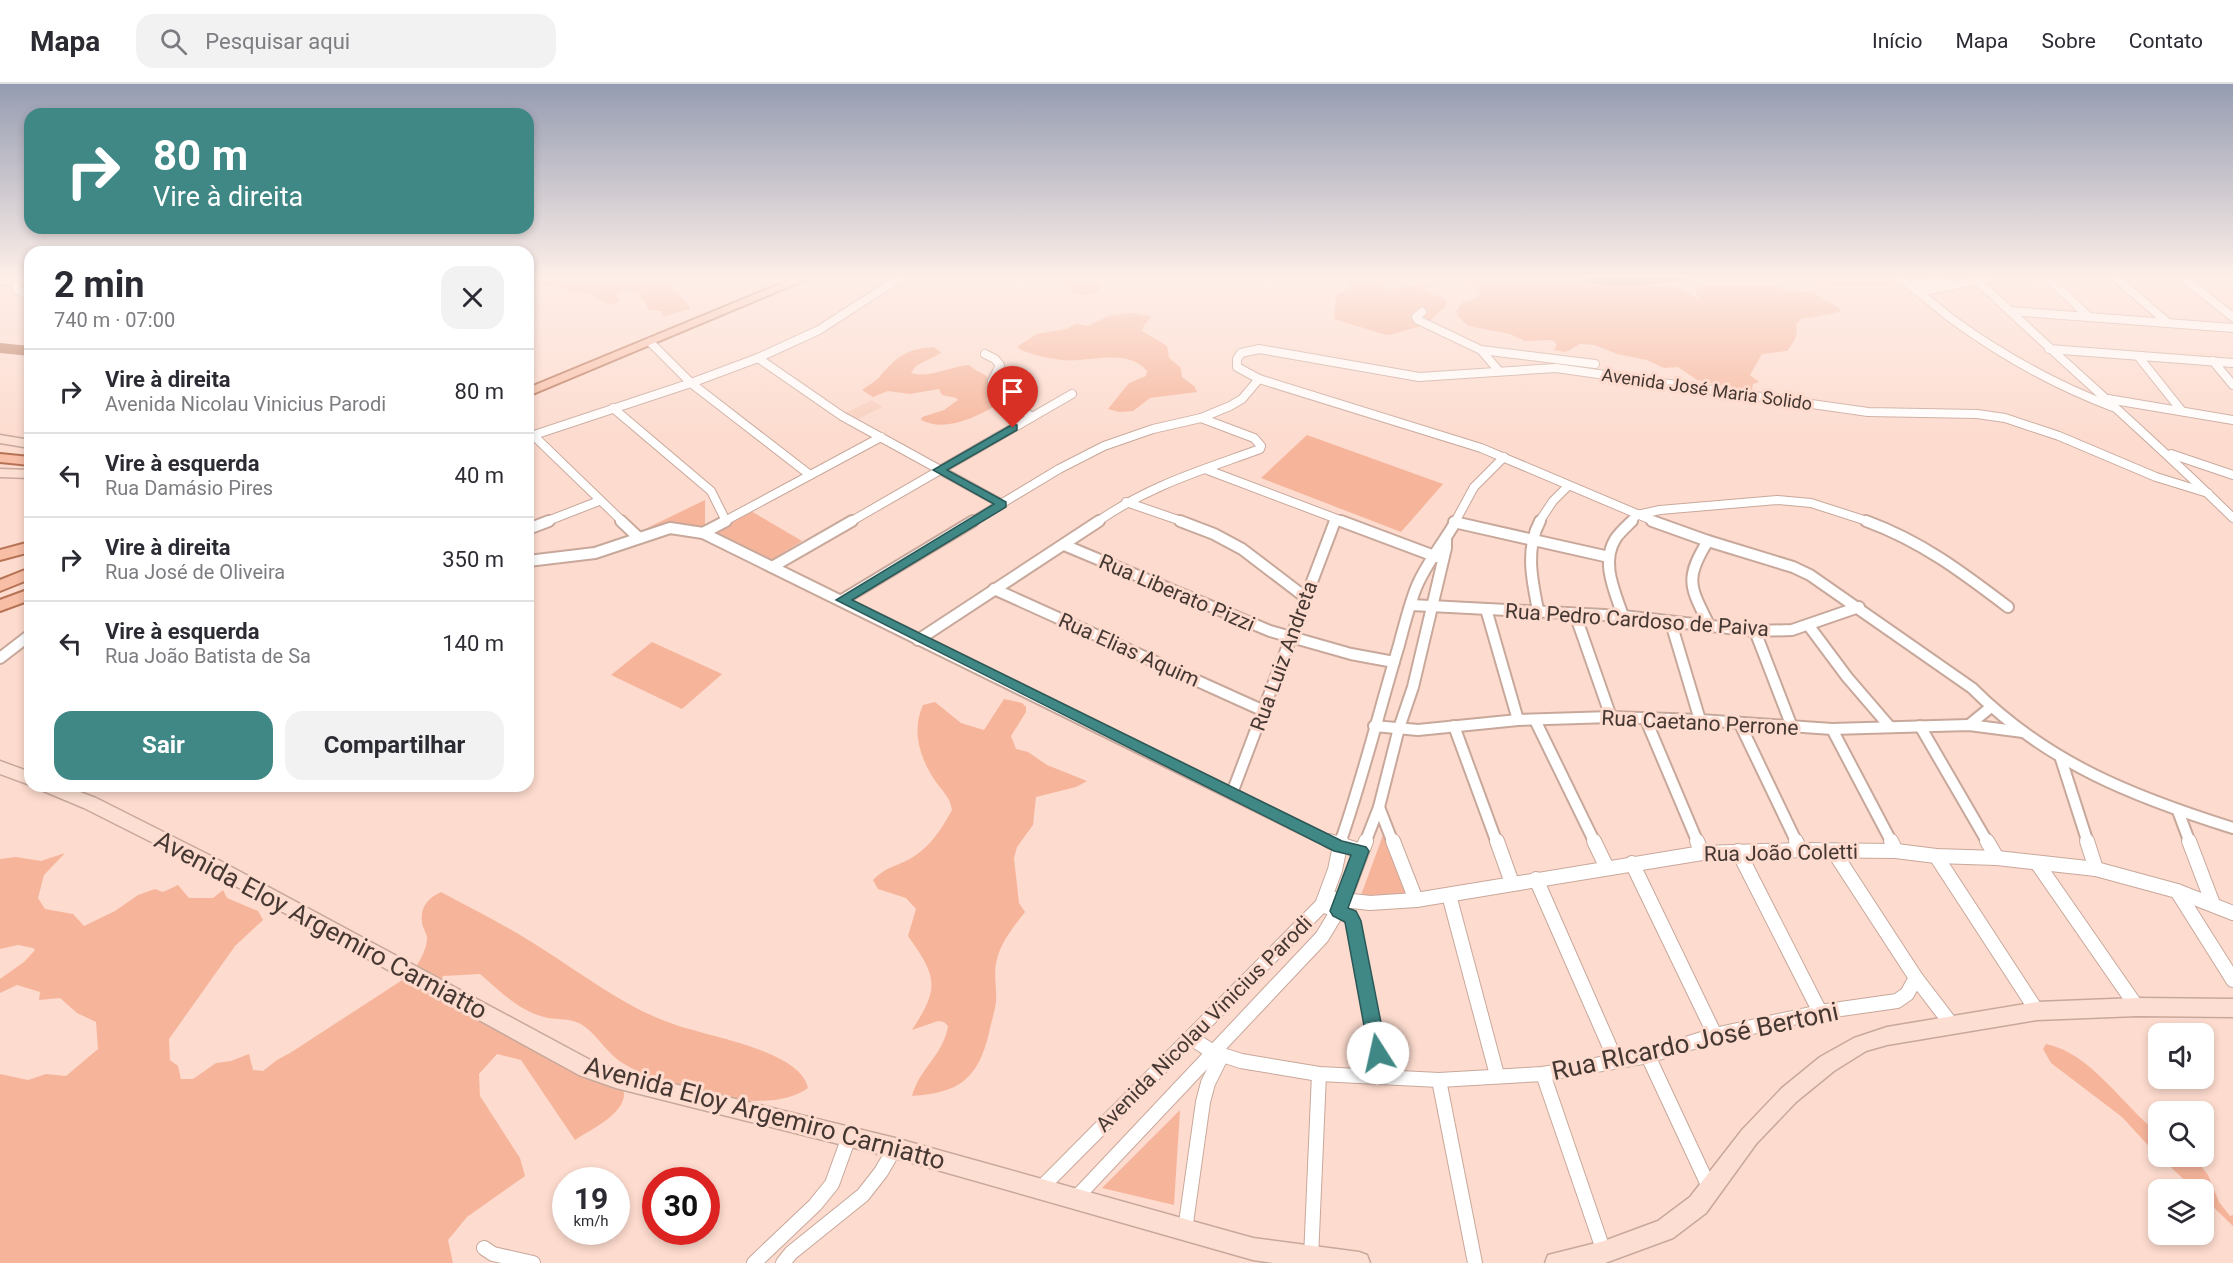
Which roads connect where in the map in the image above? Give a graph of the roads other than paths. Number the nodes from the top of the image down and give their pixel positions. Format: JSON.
{"nodes":[{"id":1,"x":658,"y":332,"type":"edge"},
{"id":2,"x":674,"y":332,"type":"edge"},
{"id":3,"x":815,"y":332,"type":"edge"},
{"id":4,"x":1443,"y":332,"type":"edge"},
{"id":5,"x":1970,"y":332,"type":"edge"},
{"id":6,"x":2031,"y":332,"type":"edge"},
{"id":7,"x":650,"y":342,"type":"junction"},
{"id":8,"x":2048,"y":349,"type":"junction"},
{"id":9,"x":1481,"y":350,"type":"junction"},
{"id":10,"x":985,"y":354,"type":"dead end"},
{"id":11,"x":2139,"y":356,"type":"junction"},
{"id":12,"x":758,"y":358,"type":"junction"},
{"id":13,"x":2213,"y":361,"type":"junction"},
{"id":14,"x":2233,"y":363,"type":"edge"},
{"id":15,"x":1595,"y":364,"type":"dead end"},
{"id":16,"x":1498,"y":370,"type":"junction"},
{"id":17,"x":1259,"y":379,"type":"junction"},
{"id":18,"x":534,"y":383,"type":"edge"},
{"id":19,"x":691,"y":383,"type":"junction"},
{"id":20,"x":2233,"y":385,"type":"edge"},
{"id":21,"x":534,"y":390,"type":"edge"},
{"id":22,"x":1072,"y":394,"type":"dead end"},
{"id":23,"x":2108,"y":399,"type":"junction"},
{"id":24,"x":613,"y":408,"type":"junction"},
{"id":25,"x":2119,"y":409,"type":"junction"},
{"id":26,"x":2181,"y":410,"type":"junction"},
{"id":27,"x":1032,"y":417,"type":"junction"},
{"id":28,"x":1201,"y":418,"type":"junction"},
{"id":29,"x":2233,"y":420,"type":"edge"},
{"id":30,"x":534,"y":435,"type":"edge"},
{"id":31,"x":881,"y":437,"type":"junction"},
{"id":32,"x":0,"y":439,"type":"edge"},
{"id":33,"x":534,"y":439,"type":"edge"},
{"id":34,"x":24,"y":443,"type":"edge"},
{"id":35,"x":2166,"y":452,"type":"junction"},
{"id":36,"x":1504,"y":457,"type":"junction"},
{"id":37,"x":0,"y":458,"type":"edge"},
{"id":38,"x":24,"y":460,"type":"edge"},
{"id":39,"x":1205,"y":469,"type":"junction"},
{"id":40,"x":938,"y":470,"type":"junction"},
{"id":41,"x":0,"y":472,"type":"edge"},
{"id":42,"x":24,"y":474,"type":"edge"},
{"id":43,"x":810,"y":475,"type":"junction"},
{"id":44,"x":2233,"y":475,"type":"edge"},
{"id":45,"x":1568,"y":486,"type":"junction"},
{"id":46,"x":2208,"y":493,"type":"junction"},
{"id":47,"x":599,"y":501,"type":"junction"},
{"id":48,"x":1126,"y":502,"type":"junction"},
{"id":49,"x":1002,"y":504,"type":"junction"},
{"id":50,"x":1637,"y":515,"type":"junction"},
{"id":51,"x":2231,"y":515,"type":"edge"},
{"id":52,"x":1336,"y":519,"type":"junction"},
{"id":53,"x":726,"y":521,"type":"junction"},
{"id":54,"x":1454,"y":522,"type":"junction"},
{"id":55,"x":534,"y":527,"type":"edge"},
{"id":56,"x":703,"y":533,"type":"junction"},
{"id":57,"x":639,"y":538,"type":"junction"},
{"id":58,"x":1531,"y":540,"type":"junction"},
{"id":59,"x":1708,"y":542,"type":"junction"},
{"id":60,"x":1064,"y":545,"type":"junction"},
{"id":61,"x":24,"y":549,"type":"edge"},
{"id":62,"x":0,"y":555,"type":"edge"},
{"id":63,"x":1438,"y":557,"type":"junction"},
{"id":64,"x":1609,"y":557,"type":"junction"},
{"id":65,"x":534,"y":560,"type":"edge"},
{"id":66,"x":772,"y":567,"type":"junction"},
{"id":67,"x":24,"y":575,"type":"edge"},
{"id":68,"x":0,"y":585,"type":"edge"},
{"id":69,"x":994,"y":589,"type":"junction"},
{"id":70,"x":24,"y":596,"type":"edge"},
{"id":71,"x":1305,"y":597,"type":"junction"},
{"id":72,"x":842,"y":600,"type":"junction"},
{"id":73,"x":1411,"y":605,"type":"junction"},
{"id":74,"x":0,"y":606,"type":"edge"},
{"id":75,"x":1432,"y":607,"type":"junction"},
{"id":76,"x":1859,"y":607,"type":"junction"},
{"id":77,"x":2008,"y":607,"type":"dead end"},
{"id":78,"x":1486,"y":609,"type":"junction"},
{"id":79,"x":1538,"y":610,"type":"junction"},
{"id":80,"x":1575,"y":614,"type":"junction"},
{"id":81,"x":1623,"y":616,"type":"junction"},
{"id":82,"x":1671,"y":623,"type":"junction"},
{"id":83,"x":1809,"y":626,"type":"junction"},
{"id":84,"x":1710,"y":627,"type":"junction"},
{"id":85,"x":1755,"y":631,"type":"junction"},
{"id":86,"x":1291,"y":637,"type":"junction"},
{"id":87,"x":24,"y":640,"type":"edge"},
{"id":88,"x":918,"y":640,"type":"junction"},
{"id":89,"x":0,"y":658,"type":"edge"},
{"id":90,"x":1394,"y":662,"type":"junction"},
{"id":91,"x":1991,"y":706,"type":"junction"},
{"id":92,"x":1264,"y":711,"type":"junction"},
{"id":93,"x":1611,"y":717,"type":"junction"},
{"id":94,"x":1518,"y":720,"type":"junction"},
{"id":95,"x":1535,"y":720,"type":"junction"},
{"id":96,"x":1646,"y":720,"type":"junction"},
{"id":97,"x":1700,"y":720,"type":"junction"},
{"id":98,"x":1740,"y":724,"type":"junction"},
{"id":99,"x":1969,"y":724,"type":"junction"},
{"id":100,"x":1374,"y":726,"type":"junction"},
{"id":101,"x":1454,"y":726,"type":"junction"},
{"id":102,"x":1920,"y":726,"type":"junction"},
{"id":103,"x":1792,"y":727,"type":"junction"},
{"id":104,"x":1890,"y":727,"type":"junction"},
{"id":105,"x":1399,"y":728,"type":"junction"},
{"id":106,"x":1832,"y":729,"type":"junction"},
{"id":107,"x":2026,"y":733,"type":"junction"},
{"id":108,"x":2061,"y":759,"type":"junction"},
{"id":109,"x":0,"y":767,"type":"edge"},
{"id":110,"x":24,"y":777,"type":"edge"},
{"id":111,"x":62,"y":792,"type":"edge"},
{"id":112,"x":1232,"y":793,"type":"junction"},
{"id":113,"x":1379,"y":807,"type":"junction"},
{"id":114,"x":2178,"y":811,"type":"junction"},
{"id":115,"x":2233,"y":828,"type":"edge"},
{"id":116,"x":1339,"y":846,"type":"junction"},
{"id":117,"x":1800,"y":850,"type":"junction"},
{"id":118,"x":1361,"y":851,"type":"junction"},
{"id":119,"x":1738,"y":851,"type":"junction"},
{"id":120,"x":1896,"y":851,"type":"junction"},
{"id":121,"x":1834,"y":852,"type":"junction"},
{"id":122,"x":1702,"y":853,"type":"junction"},
{"id":123,"x":1935,"y":856,"type":"junction"},
{"id":124,"x":1997,"y":858,"type":"junction"},
{"id":125,"x":2037,"y":863,"type":"junction"},
{"id":126,"x":1632,"y":864,"type":"junction"},
{"id":127,"x":1607,"y":868,"type":"junction"},
{"id":128,"x":2096,"y":869,"type":"junction"},
{"id":129,"x":1536,"y":879,"type":"junction"},
{"id":130,"x":1512,"y":883,"type":"junction"},
{"id":131,"x":2176,"y":891,"type":"junction"},
{"id":132,"x":1449,"y":895,"type":"junction"},
{"id":133,"x":1416,"y":900,"type":"junction"},
{"id":134,"x":1324,"y":901,"type":"junction"},
{"id":135,"x":2213,"y":904,"type":"junction"},
{"id":136,"x":1341,"y":906,"type":"junction"},
{"id":137,"x":2233,"y":913,"type":"edge"},
{"id":138,"x":1916,"y":978,"type":"junction"},
{"id":139,"x":2233,"y":980,"type":"edge"},
{"id":140,"x":2137,"y":1007,"type":"junction"},
{"id":141,"x":2233,"y":1008,"type":"edge"},
{"id":142,"x":2037,"y":1011,"type":"junction"},
{"id":143,"x":1820,"y":1012,"type":"junction"},
{"id":144,"x":1952,"y":1025,"type":"junction"},
{"id":145,"x":1715,"y":1035,"type":"junction"},
{"id":146,"x":1191,"y":1038,"type":"junction"},
{"id":147,"x":1218,"y":1053,"type":"junction"},
{"id":148,"x":1648,"y":1056,"type":"junction"},
{"id":149,"x":1616,"y":1061,"type":"junction"},
{"id":150,"x":1319,"y":1074,"type":"junction"},
{"id":151,"x":1543,"y":1074,"type":"junction"},
{"id":152,"x":1382,"y":1075,"type":"junction"},
{"id":153,"x":1497,"y":1075,"type":"junction"},
{"id":154,"x":1439,"y":1080,"type":"junction"},
{"id":155,"x":849,"y":1137,"type":"junction"},
{"id":156,"x":895,"y":1148,"type":"junction"},
{"id":157,"x":1040,"y":1189,"type":"junction"},
{"id":158,"x":1710,"y":1189,"type":"junction"},
{"id":159,"x":1074,"y":1200,"type":"junction"},
{"id":160,"x":1185,"y":1230,"type":"junction"},
{"id":161,"x":484,"y":1248,"type":"dead end"},
{"id":162,"x":1604,"y":1252,"type":"junction"},
{"id":163,"x":1311,"y":1258,"type":"junction"},
{"id":164,"x":533,"y":1263,"type":"edge"},
{"id":165,"x":753,"y":1263,"type":"edge"},
{"id":166,"x":783,"y":1263,"type":"edge"},
{"id":167,"x":1359,"y":1263,"type":"edge"},
{"id":168,"x":1475,"y":1263,"type":"edge"},
{"id":169,"x":1556,"y":1263,"type":"edge"}],
"edges":[{"from":1,"to":18,"type":"main road"},
{"from":2,"to":7,"type":"main road"},
{"from":3,"to":12,"type":"street"},
{"from":4,"to":9,"type":"street"},
{"from":5,"to":25,"type":"street"},
{"from":6,"to":8,"type":"street"},
{"from":7,"to":19,"type":"street"},
{"from":7,"to":21,"type":"main road"},
{"from":8,"to":11,"type":"street"},
{"from":8,"to":23,"type":"street"},
{"from":9,"to":15,"type":"street"},
{"from":9,"to":16,"type":"street"},
{"from":10,"to":27,"type":"street"},
{"from":11,"to":13,"type":"street"},
{"from":11,"to":26,"type":"street"},
{"from":12,"to":19,"type":"street"},
{"from":12,"to":31,"type":"street"},
{"from":13,"to":14,"type":"street"},
{"from":13,"to":20,"type":"street"},
{"from":16,"to":17,"type":"street","name":"Avenida José Maria Solido"},
{"from":16,"to":46,"type":"street","name":"Avenida José Maria Solido"},
{"from":17,"to":28,"type":"street"},
{"from":17,"to":36,"type":"street","name":"Avenida José Maria Solido"},
{"from":19,"to":24,"type":"street"},
{"from":19,"to":43,"type":"street"},
{"from":22,"to":27,"type":"street"},
{"from":23,"to":25,"type":"street"},
{"from":23,"to":26,"type":"street"},
{"from":24,"to":30,"type":"street"},
{"from":24,"to":53,"type":"street"},
{"from":25,"to":35,"type":"street"},
{"from":26,"to":29,"type":"street"},
{"from":27,"to":40,"type":"street"},
{"from":28,"to":39,"type":"street"},
{"from":28,"to":49,"type":"street"},
{"from":31,"to":40,"type":"street"},
{"from":31,"to":43,"type":"street"},
{"from":32,"to":34,"type":"street"},
{"from":33,"to":47,"type":"street"},
{"from":35,"to":44,"type":"street"},
{"from":35,"to":46,"type":"street"},
{"from":36,"to":45,"type":"street","name":"Avenida José Maria Solido"},
{"from":36,"to":54,"type":"street","name":"Avenida Nicolau Vinicius Parodi"},
{"from":37,"to":38,"type":"main road"},
{"from":39,"to":48,"type":"street"},
{"from":39,"to":52,"type":"street"},
{"from":40,"to":49,"type":"street"},
{"from":40,"to":66,"type":"street"},
{"from":41,"to":42,"type":"street"},
{"from":43,"to":53,"type":"street"},
{"from":45,"to":50,"type":"street","name":"Avenida José Maria Solido"},
{"from":45,"to":58,"type":"street"},
{"from":46,"to":51,"type":"street"},
{"from":47,"to":55,"type":"street"},
{"from":47,"to":57,"type":"street"},
{"from":48,"to":60,"type":"street"},
{"from":48,"to":71,"type":"street"},
{"from":49,"to":72,"type":"street"},
{"from":50,"to":59,"type":"street","name":"Avenida José Maria Solido"},
{"from":50,"to":64,"type":"street"},
{"from":50,"to":77,"type":"street"},
{"from":52,"to":63,"type":"street"},
{"from":52,"to":71,"type":"street","name":"Rua Luiz Andreta"},
{"from":53,"to":56,"type":"street"},
{"from":54,"to":58,"type":"street"},
{"from":54,"to":63,"type":"street","name":"Avenida Nicolau Vinicius Parodi"},
{"from":56,"to":57,"type":"street"},
{"from":56,"to":66,"type":"street"},
{"from":57,"to":65,"type":"street"},
{"from":58,"to":64,"type":"street"},
{"from":58,"to":79,"type":"street"},
{"from":59,"to":76,"type":"street","name":"Avenida José Maria Solido"},
{"from":59,"to":84,"type":"street"},
{"from":60,"to":69,"type":"street"},
{"from":60,"to":86,"type":"street","name":"Rua Liberato Pizzi"},
{"from":61,"to":62,"type":"main road"},
{"from":63,"to":73,"type":"street","name":"Avenida Nicolau Vinicius Parodi"},
{"from":63,"to":75,"type":"street","name":"Avenida Nicolau Vinicius Parodi"},
{"from":64,"to":81,"type":"street"},
{"from":66,"to":72,"type":"street"},
{"from":67,"to":68,"type":"main road"},
{"from":69,"to":88,"type":"street"},
{"from":69,"to":92,"type":"street","name":"Rua Elias Aquim"},
{"from":70,"to":74,"type":"main road"},
{"from":71,"to":86,"type":"street","name":"Rua Luiz Andreta"},
{"from":72,"to":88,"type":"street"},
{"from":73,"to":75,"type":"street","name":"Rua Pedro Cardoso de Paiva"},
{"from":73,"to":90,"type":"street","name":"Avenida Nicolau Vinicius Parodi"},
{"from":75,"to":78,"type":"street","name":"Rua Pedro Cardoso de Paiva"},
{"from":75,"to":105,"type":"street","name":"Avenida Nicolau Vinicius Parodi"},
{"from":76,"to":83,"type":"street","name":"Rua Pedro Cardoso de Paiva"},
{"from":76,"to":91,"type":"street","name":"Avenida José Maria Solido"},
{"from":78,"to":79,"type":"street","name":"Rua Pedro Cardoso de Paiva"},
{"from":78,"to":94,"type":"street"},
{"from":79,"to":80,"type":"street","name":"Rua Pedro Cardoso de Paiva"},
{"from":80,"to":81,"type":"street","name":"Rua Pedro Cardoso de Paiva"},
{"from":80,"to":93,"type":"street"},
{"from":81,"to":82,"type":"street","name":"Rua Pedro Cardoso de Paiva"},
{"from":82,"to":84,"type":"street","name":"Rua Pedro Cardoso de Paiva"},
{"from":82,"to":97,"type":"street"},
{"from":83,"to":85,"type":"street","name":"Rua Pedro Cardoso de Paiva"},
{"from":83,"to":104,"type":"street"},
{"from":84,"to":85,"type":"street","name":"Rua Pedro Cardoso de Paiva"},
{"from":85,"to":103,"type":"street"},
{"from":86,"to":90,"type":"street","name":"Rua Liberato Pizzi"},
{"from":86,"to":92,"type":"street","name":"Rua Luiz Andreta"},
{"from":87,"to":89,"type":"street"},
{"from":88,"to":112,"type":"street"},
{"from":90,"to":100,"type":"street","name":"Avenida Nicolau Vinicius Parodi"},
{"from":91,"to":99,"type":"street"},
{"from":91,"to":107,"type":"street","name":"Avenida José Maria Solido"},
{"from":92,"to":112,"type":"street","name":"Rua Luiz Andreta"},
{"from":93,"to":95,"type":"street","name":"Rua Caetano Perrone"},
{"from":93,"to":96,"type":"street","name":"Rua Caetano Perrone"},
{"from":94,"to":95,"type":"street","name":"Rua Caetano Perrone"},
{"from":94,"to":101,"type":"street","name":"Rua Caetano Perrone"},
{"from":95,"to":127,"type":"street"},
{"from":96,"to":97,"type":"street","name":"Rua Caetano Perrone"},
{"from":96,"to":122,"type":"street"},
{"from":97,"to":98,"type":"street","name":"Rua Caetano Perrone"},
{"from":98,"to":103,"type":"street","name":"Rua Caetano Perrone"},
{"from":98,"to":117,"type":"street"},
{"from":99,"to":102,"type":"street","name":"Rua Caetano Perrone"},
{"from":99,"to":107,"type":"street","name":"Rua Caetano Perrone"},
{"from":100,"to":105,"type":"street","name":"Rua Caetano Perrone"},
{"from":100,"to":116,"type":"street","name":"Avenida Nicolau Vinicius Parodi"},
{"from":101,"to":105,"type":"street","name":"Rua Caetano Perrone"},
{"from":101,"to":130,"type":"street"},
{"from":102,"to":104,"type":"street","name":"Rua Caetano Perrone"},
{"from":102,"to":124,"type":"street"},
{"from":103,"to":106,"type":"street","name":"Rua Caetano Perrone"},
{"from":104,"to":106,"type":"street","name":"Rua Caetano Perrone"},
{"from":105,"to":113,"type":"street","name":"Avenida Nicolau Vinicius Parodi"},
{"from":106,"to":120,"type":"street"},
{"from":107,"to":108,"type":"street","name":"Avenida José Maria Solido"},
{"from":108,"to":114,"type":"street","name":"Avenida José Maria Solido"},
{"from":108,"to":128,"type":"street"},
{"from":109,"to":110,"type":"street"},
{"from":111,"to":155,"type":"street","name":"Avenida Eloy Argemiro Carniatto"},
{"from":112,"to":116,"type":"street"},
{"from":113,"to":118,"type":"street","name":"Avenida Nicolau Vinicius Parodi"},
{"from":113,"to":133,"type":"street"},
{"from":114,"to":115,"type":"street","name":"Avenida José Maria Solido"},
{"from":114,"to":135,"type":"street"},
{"from":116,"to":118,"type":"street"},
{"from":116,"to":134,"type":"street","name":"Avenida Nicolau Vinicius Parodi"},
{"from":117,"to":119,"type":"street","name":"Rua João Coletti"},
{"from":117,"to":121,"type":"street","name":"Rua João Coletti"},
{"from":118,"to":136,"type":"street","name":"Avenida Nicolau Vinicius Parodi"},
{"from":119,"to":122,"type":"street","name":"Rua João Coletti"},
{"from":119,"to":143,"type":"street"},
{"from":120,"to":121,"type":"street","name":"Rua João Coletti"},
{"from":120,"to":123,"type":"street","name":"Rua João Coletti"},
{"from":121,"to":138,"type":"street"},
{"from":122,"to":126,"type":"street","name":"Rua João Coletti"},
{"from":123,"to":124,"type":"street","name":"Rua João Coletti"},
{"from":123,"to":142,"type":"street"},
{"from":124,"to":125,"type":"street","name":"Rua João Coletti"},
{"from":125,"to":128,"type":"street","name":"Rua João Coletti"},
{"from":125,"to":140,"type":"street"},
{"from":126,"to":127,"type":"street","name":"Rua João Coletti"},
{"from":126,"to":145,"type":"street"},
{"from":127,"to":129,"type":"street","name":"Rua João Coletti"},
{"from":128,"to":131,"type":"street","name":"Rua João Coletti"},
{"from":129,"to":130,"type":"street","name":"Rua João Coletti"},
{"from":129,"to":149,"type":"street"},
{"from":130,"to":132,"type":"street","name":"Rua João Coletti"},
{"from":131,"to":135,"type":"street","name":"Rua João Coletti"},
{"from":131,"to":139,"type":"street"},
{"from":132,"to":133,"type":"street","name":"Rua João Coletti"},
{"from":132,"to":153,"type":"street"},
{"from":133,"to":136,"type":"street","name":"Rua João Coletti"},
{"from":134,"to":136,"type":"street","name":"Rua João Coletti"},
{"from":134,"to":146,"type":"street","name":"Avenida Nicolau Vinicius Parodi"},
{"from":135,"to":137,"type":"street","name":"Rua João Coletti"},
{"from":136,"to":147,"type":"street","name":"Avenida Nicolau Vinicius Parodi"},
{"from":136,"to":152,"type":"street"},
{"from":138,"to":143,"type":"street","name":"Rua RIcardo José Bertoni"},
{"from":138,"to":144,"type":"street"},
{"from":140,"to":141,"type":"street"},
{"from":140,"to":142,"type":"street"},
{"from":142,"to":144,"type":"street"},
{"from":143,"to":145,"type":"street","name":"Rua RIcardo José Bertoni"},
{"from":144,"to":158,"type":"street"},
{"from":145,"to":148,"type":"street","name":"Rua RIcardo José Bertoni"},
{"from":146,"to":147,"type":"street","name":"Rua RIcardo José Bertoni"},
{"from":146,"to":157,"type":"street","name":"Avenida Nicolau Vinicius Parodi"},
{"from":147,"to":150,"type":"street","name":"Rua RIcardo José Bertoni"},
{"from":147,"to":159,"type":"street","name":"Avenida Nicolau Vinicius Parodi"},
{"from":147,"to":160,"type":"street"},
{"from":148,"to":149,"type":"street","name":"Rua RIcardo José Bertoni"},
{"from":148,"to":158,"type":"street"},
{"from":149,"to":151,"type":"street","name":"Rua RIcardo José Bertoni"},
{"from":150,"to":152,"type":"street","name":"Rua RIcardo José Bertoni"},
{"from":150,"to":163,"type":"street"},
{"from":151,"to":153,"type":"street","name":"Rua RIcardo José Bertoni"},
{"from":151,"to":162,"type":"street"},
{"from":152,"to":154,"type":"street","name":"Rua RIcardo José Bertoni"},
{"from":153,"to":154,"type":"street","name":"Rua RIcardo José Bertoni"},
{"from":154,"to":168,"type":"street"},
{"from":155,"to":156,"type":"street","name":"Avenida Eloy Argemiro Carniatto"},
{"from":155,"to":165,"type":"street"},
{"from":156,"to":157,"type":"street","name":"Avenida Eloy Argemiro Carniatto"},
{"from":156,"to":166,"type":"street"},
{"from":157,"to":159,"type":"street","name":"Avenida Eloy Argemiro Carniatto"},
{"from":158,"to":162,"type":"street"},
{"from":159,"to":160,"type":"street","name":"Avenida Eloy Argemiro Carniatto"},
{"from":160,"to":163,"type":"street","name":"Avenida Eloy Argemiro Carniatto"},
{"from":161,"to":164,"type":"street"},
{"from":162,"to":169,"type":"street"},
{"from":163,"to":167,"type":"street","name":"Avenida Eloy Argemiro Carniatto"}]}
